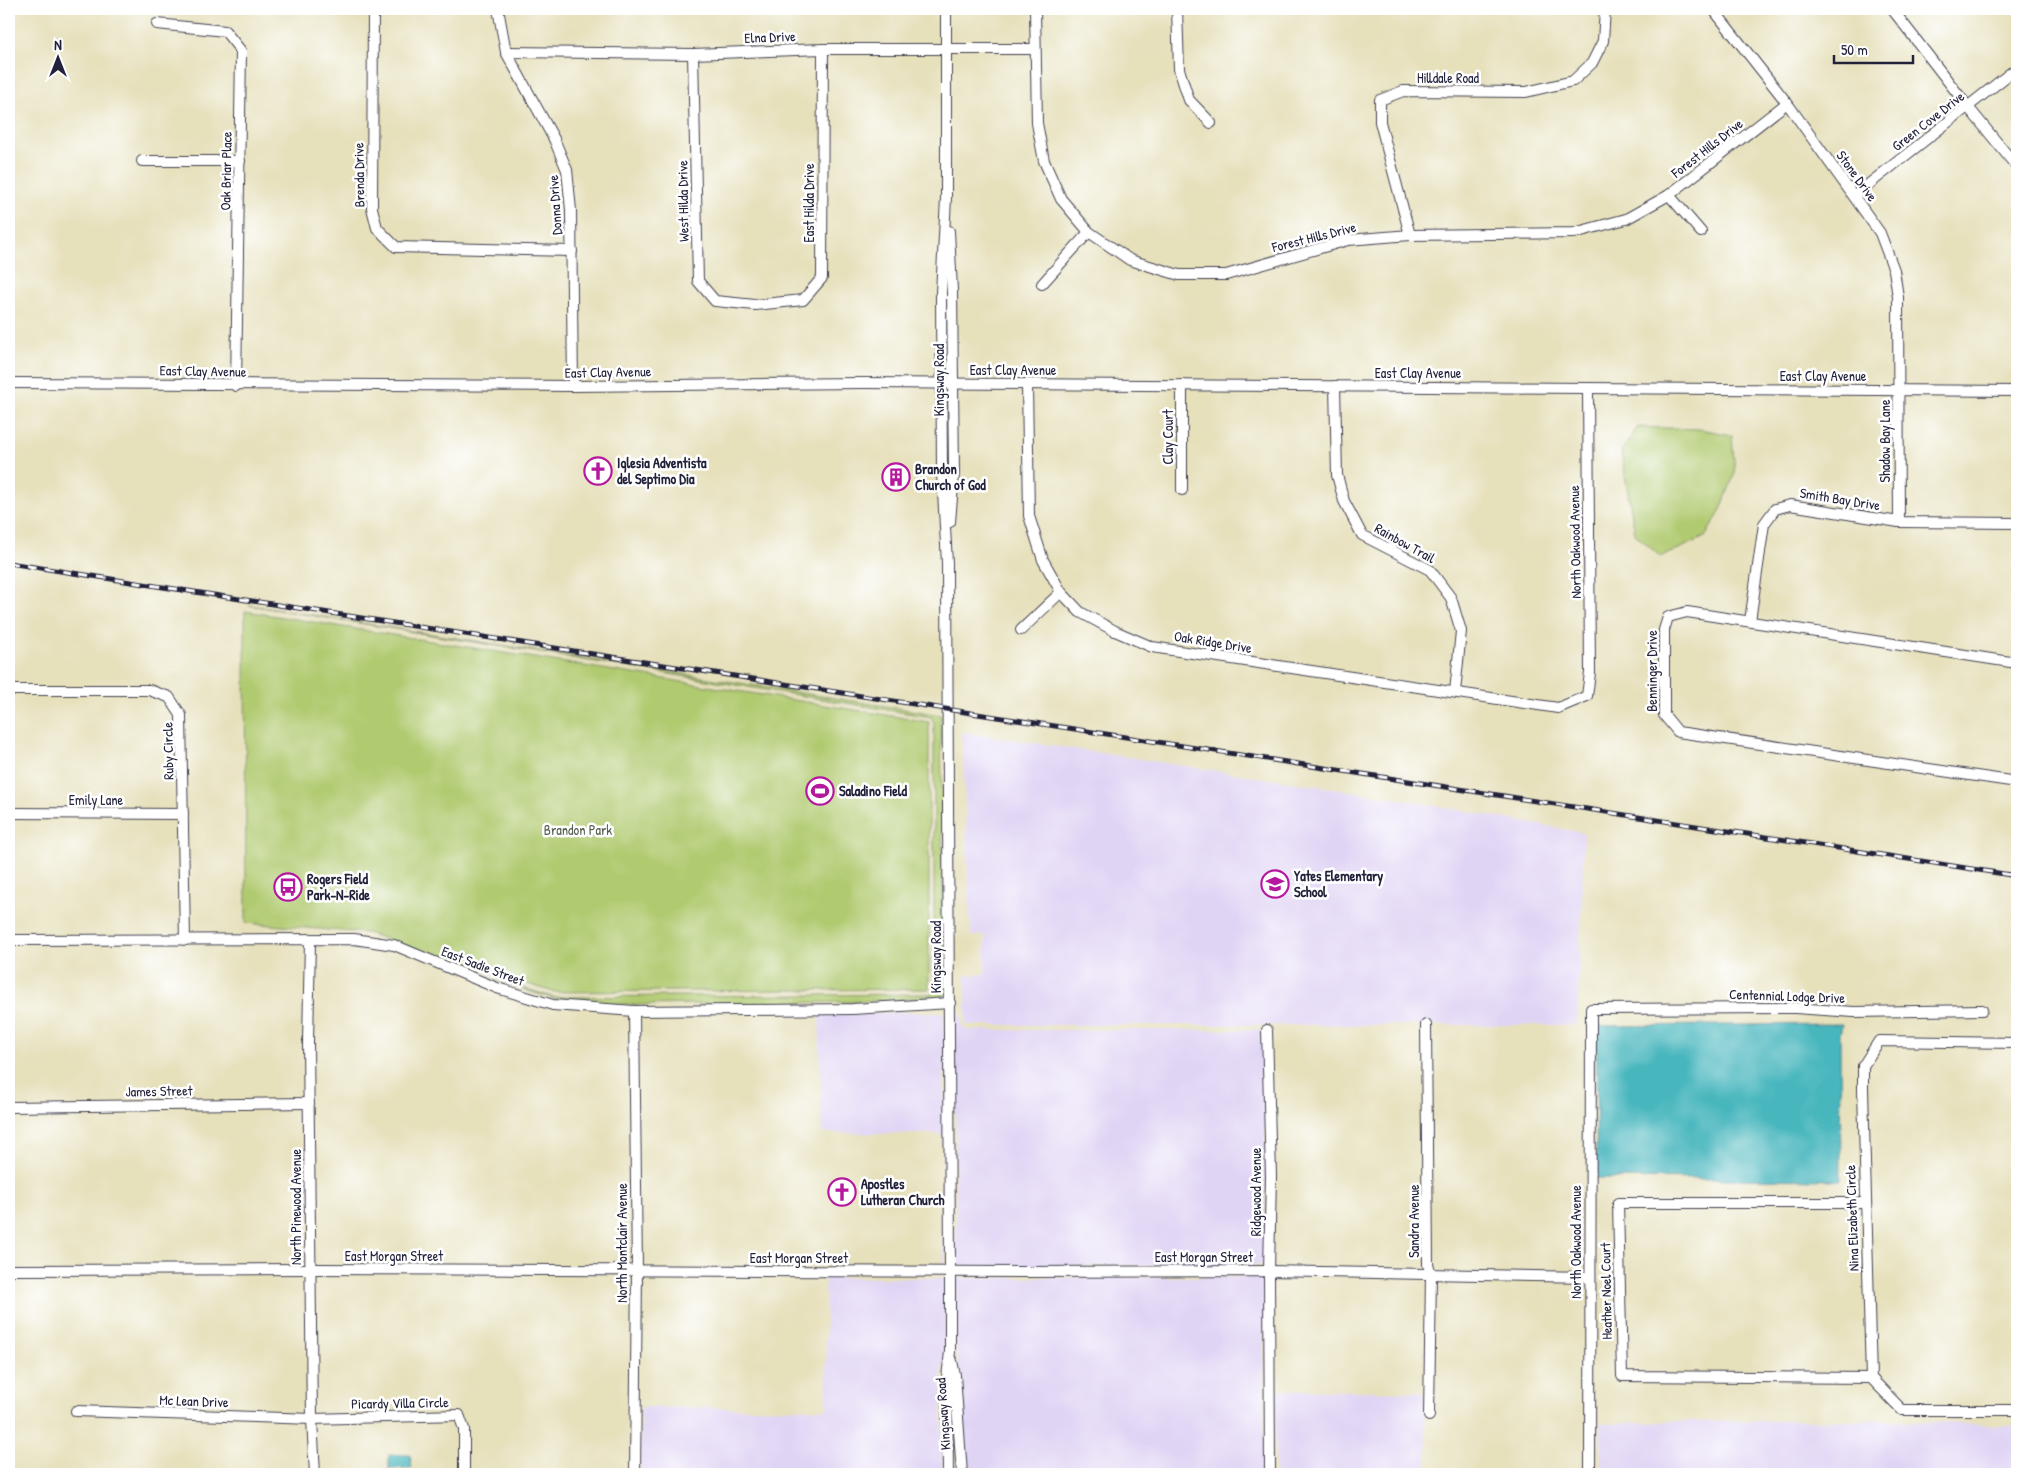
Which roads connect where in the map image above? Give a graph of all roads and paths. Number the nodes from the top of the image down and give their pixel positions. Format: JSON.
{"nodes":[{"id":1,"x":373,"y":9,"type":"edge"},
{"id":2,"x":498,"y":9,"type":"edge"},
{"id":3,"x":946,"y":9,"type":"edge"},
{"id":4,"x":1035,"y":9,"type":"edge"},
{"id":5,"x":1177,"y":9,"type":"edge"},
{"id":6,"x":1604,"y":9,"type":"edge"},
{"id":7,"x":1713,"y":9,"type":"edge"},
{"id":8,"x":1892,"y":9,"type":"edge"},
{"id":9,"x":157,"y":24,"type":"dead end"},
{"id":10,"x":823,"y":49,"type":"junction"},
{"id":11,"x":946,"y":49,"type":"junction"},
{"id":12,"x":1035,"y":49,"type":"junction"},
{"id":13,"x":506,"y":52,"type":"junction"},
{"id":14,"x":693,"y":54,"type":"junction"},
{"id":15,"x":2017,"y":68,"type":"edge"},
{"id":16,"x":1787,"y":103,"type":"junction"},
{"id":17,"x":1968,"y":107,"type":"junction"},
{"id":18,"x":1211,"y":123,"type":"dead end"},
{"id":19,"x":142,"y":161,"type":"dead end"},
{"id":20,"x":240,"y":161,"type":"junction"},
{"id":21,"x":2017,"y":167,"type":"edge"},
{"id":22,"x":1669,"y":195,"type":"junction"},
{"id":23,"x":1855,"y":195,"type":"junction"},
{"id":24,"x":946,"y":198,"type":"junction"},
{"id":25,"x":1089,"y":232,"type":"junction"},
{"id":26,"x":1701,"y":232,"type":"dead end"},
{"id":27,"x":1410,"y":235,"type":"junction"},
{"id":28,"x":572,"y":252,"type":"junction"},
{"id":29,"x":1042,"y":284,"type":"dead end"},
{"id":30,"x":755,"y":305,"type":"joint"},
{"id":31,"x":9,"y":383,"type":"edge"},
{"id":32,"x":942,"y":383,"type":"junction"},
{"id":33,"x":953,"y":383,"type":"junction"},
{"id":34,"x":1027,"y":384,"type":"junction"},
{"id":35,"x":1182,"y":385,"type":"junction"},
{"id":36,"x":236,"y":386,"type":"junction"},
{"id":37,"x":573,"y":386,"type":"junction"},
{"id":38,"x":1335,"y":386,"type":"junction"},
{"id":39,"x":1588,"y":388,"type":"junction"},
{"id":40,"x":1900,"y":390,"type":"junction"},
{"id":41,"x":2017,"y":391,"type":"edge"},
{"id":42,"x":1182,"y":490,"type":"dead end"},
{"id":43,"x":1899,"y":522,"type":"junction"},
{"id":44,"x":2017,"y":523,"type":"edge"},
{"id":45,"x":947,"y":563,"type":"junction"},
{"id":46,"x":1061,"y":592,"type":"junction"},
{"id":47,"x":1750,"y":621,"type":"junction"},
{"id":48,"x":1021,"y":630,"type":"dead end"},
{"id":49,"x":2017,"y":663,"type":"edge"},
{"id":50,"x":9,"y":690,"type":"edge"},
{"id":51,"x":1455,"y":692,"type":"junction"},
{"id":52,"x":1587,"y":696,"type":"joint"},
{"id":53,"x":2017,"y":782,"type":"edge"},
{"id":54,"x":9,"y":813,"type":"edge"},
{"id":55,"x":183,"y":814,"type":"junction"},
{"id":56,"x":9,"y":940,"type":"edge"},
{"id":57,"x":185,"y":940,"type":"junction"},
{"id":58,"x":310,"y":940,"type":"junction"},
{"id":59,"x":950,"y":1003,"type":"junction"},
{"id":60,"x":1591,"y":1009,"type":"joint"},
{"id":61,"x":1982,"y":1010,"type":"dead end"},
{"id":62,"x":634,"y":1012,"type":"junction"},
{"id":63,"x":1426,"y":1025,"type":"dead end"},
{"id":64,"x":1267,"y":1030,"type":"dead end"},
{"id":65,"x":2017,"y":1043,"type":"edge"},
{"id":66,"x":309,"y":1103,"type":"junction"},
{"id":67,"x":9,"y":1107,"type":"edge"},
{"id":68,"x":1866,"y":1203,"type":"junction"},
{"id":69,"x":310,"y":1269,"type":"junction"},
{"id":70,"x":9,"y":1270,"type":"edge"},
{"id":71,"x":1269,"y":1271,"type":"junction"},
{"id":72,"x":636,"y":1272,"type":"junction"},
{"id":73,"x":950,"y":1272,"type":"junction"},
{"id":74,"x":1430,"y":1274,"type":"junction"},
{"id":75,"x":1590,"y":1277,"type":"junction"},
{"id":76,"x":950,"y":1352,"type":"junction"},
{"id":77,"x":1871,"y":1378,"type":"junction"},
{"id":78,"x":2017,"y":1410,"type":"edge"},
{"id":79,"x":76,"y":1412,"type":"dead end"},
{"id":80,"x":1429,"y":1416,"type":"dead end"},
{"id":81,"x":312,"y":1419,"type":"junction"},
{"id":82,"x":315,"y":1474,"type":"edge"},
{"id":83,"x":464,"y":1474,"type":"edge"},
{"id":84,"x":634,"y":1474,"type":"edge"},
{"id":85,"x":948,"y":1474,"type":"edge"},
{"id":86,"x":962,"y":1474,"type":"edge"},
{"id":87,"x":1270,"y":1474,"type":"edge"},
{"id":88,"x":1590,"y":1474,"type":"edge"}],
"edges":[{"from":1,"to":28,"type":"street","name":"Brenda Drive"},
{"from":2,"to":13,"type":"street","name":"Donna Drive"},
{"from":3,"to":11,"type":"street","name":"Kingsway Road"},
{"from":4,"to":12,"type":"street","name":"Forest Hills Drive"},
{"from":5,"to":18,"type":"street"},
{"from":6,"to":27,"type":"street","name":"Hilldale Road"},
{"from":7,"to":16,"type":"street","name":"Stone Drive"},
{"from":8,"to":17,"type":"street"},
{"from":9,"to":20,"type":"street","name":"Oak Briar Place"},
{"from":10,"to":11,"type":"street","name":"Elna Drive"},
{"from":10,"to":14,"type":"street","name":"Elna Drive"},
{"from":10,"to":30,"type":"street","name":"East Hilda Drive"},
{"from":11,"to":12,"type":"street","name":"Elna Drive"},
{"from":11,"to":24,"type":"street","name":"Kingsway Road"},
{"from":12,"to":25,"type":"street","name":"Forest Hills Drive"},
{"from":13,"to":14,"type":"street","name":"Elna Drive"},
{"from":13,"to":28,"type":"street","name":"Donna Drive"},
{"from":14,"to":30,"type":"street","name":"West Hilda Drive"},
{"from":15,"to":17,"type":"street","name":"Green Cove Drive"},
{"from":16,"to":22,"type":"street","name":"Forest Hills Drive"},
{"from":16,"to":23,"type":"street","name":"Stone Drive"},
{"from":17,"to":21,"type":"street"},
{"from":17,"to":23,"type":"street","name":"Green Cove Drive"},
{"from":19,"to":20,"type":"street"},
{"from":20,"to":36,"type":"street","name":"Oak Briar Place"},
{"from":22,"to":26,"type":"street"},
{"from":22,"to":27,"type":"street","name":"Forest Hills Drive"},
{"from":23,"to":40,"type":"street","name":"Stone Drive"},
{"from":24,"to":32,"type":"street","name":"Kingsway Road"},
{"from":24,"to":33,"type":"street","name":"Kingsway Road"},
{"from":25,"to":27,"type":"street","name":"Forest Hills Drive"},
{"from":25,"to":29,"type":"street"},
{"from":28,"to":37,"type":"street","name":"Donna Drive"},
{"from":31,"to":36,"type":"street","name":"East Clay Avenue"},
{"from":32,"to":33,"type":"street","name":"East Clay Avenue"},
{"from":32,"to":37,"type":"street","name":"East Clay Avenue"},
{"from":32,"to":45,"type":"street","name":"Kingsway Road"},
{"from":33,"to":34,"type":"street","name":"East Clay Avenue"},
{"from":33,"to":45,"type":"street","name":"Kingsway Road"},
{"from":34,"to":35,"type":"street","name":"East Clay Avenue"},
{"from":34,"to":46,"type":"street","name":"Oak Ridge Drive"},
{"from":35,"to":38,"type":"street","name":"East Clay Avenue"},
{"from":35,"to":42,"type":"street","name":"Clay Court"},
{"from":36,"to":37,"type":"street","name":"East Clay Avenue"},
{"from":38,"to":39,"type":"street","name":"East Clay Avenue"},
{"from":38,"to":51,"type":"street","name":"Rainbow Trail"},
{"from":39,"to":40,"type":"street","name":"East Clay Avenue"},
{"from":39,"to":52,"type":"street","name":"North Oakwood Avenue"},
{"from":40,"to":41,"type":"street","name":"East Clay Avenue"},
{"from":40,"to":43,"type":"street","name":"Shadow Bay Lane"},
{"from":43,"to":44,"type":"street","name":"Smith Bay Drive"},
{"from":43,"to":47,"type":"street","name":"Smith Bay Drive"},
{"from":45,"to":59,"type":"street","name":"Kingsway Road"},
{"from":46,"to":48,"type":"street"},
{"from":46,"to":51,"type":"street","name":"Oak Ridge Drive"},
{"from":47,"to":49,"type":"street","name":"Benninger Drive"},
{"from":47,"to":53,"type":"street","name":"Benninger Drive"},
{"from":50,"to":55,"type":"street","name":"Ruby Circle"},
{"from":51,"to":52,"type":"street","name":"Oak Ridge Drive"},
{"from":54,"to":55,"type":"street","name":"Emily Lane"},
{"from":55,"to":57,"type":"street","name":"Ruby Circle"},
{"from":56,"to":57,"type":"street","name":"East Sadie Street"},
{"from":57,"to":58,"type":"street","name":"East Sadie Street"},
{"from":58,"to":62,"type":"street","name":"East Sadie Street"},
{"from":58,"to":66,"type":"street","name":"North Pinewood Avenue"},
{"from":59,"to":62,"type":"street","name":"East Sadie Street"},
{"from":59,"to":73,"type":"street","name":"Kingsway Road"},
{"from":60,"to":61,"type":"street","name":"Centennial Lodge Drive"},
{"from":60,"to":75,"type":"street","name":"North Oakwood Avenue"},
{"from":62,"to":72,"type":"street","name":"North Montclair Avenue"},
{"from":63,"to":74,"type":"street","name":"Sandra Avenue"},
{"from":64,"to":71,"type":"street","name":"Ridgewood Avenue"},
{"from":65,"to":68,"type":"street","name":"Nina Elizabeth Circle"},
{"from":66,"to":67,"type":"street","name":"James Street"},
{"from":66,"to":69,"type":"street","name":"North Pinewood Avenue"},
{"from":68,"to":77,"type":"street","name":"Nina Elizabeth Circle"},
{"from":68,"to":77,"type":"street","name":"Heather Noel Court"},
{"from":69,"to":70,"type":"street","name":"East Morgan Street"},
{"from":69,"to":72,"type":"street","name":"East Morgan Street"},
{"from":69,"to":81,"type":"street","name":"North Pinewood Avenue"},
{"from":71,"to":73,"type":"street","name":"East Morgan Street"},
{"from":71,"to":74,"type":"street","name":"East Morgan Street"},
{"from":71,"to":87,"type":"street","name":"Ridgewood Avenue"},
{"from":72,"to":73,"type":"street","name":"East Morgan Street"},
{"from":72,"to":84,"type":"street","name":"North Montclair Avenue"},
{"from":73,"to":76,"type":"street","name":"Kingsway Road"},
{"from":74,"to":75,"type":"street","name":"East Morgan Street"},
{"from":74,"to":80,"type":"street","name":"Sandra Avenue"},
{"from":75,"to":88,"type":"street","name":"North Oakwood Avenue"},
{"from":76,"to":85,"type":"street","name":"Kingsway Road"},
{"from":76,"to":86,"type":"street","name":"Kingsway Road"},
{"from":77,"to":78,"type":"street"},
{"from":79,"to":81,"type":"street","name":"Mc Lean Drive"},
{"from":81,"to":82,"type":"street","name":"North Pinewood Avenue"},
{"from":81,"to":83,"type":"street","name":"Picardy Villa Circle"}]}
